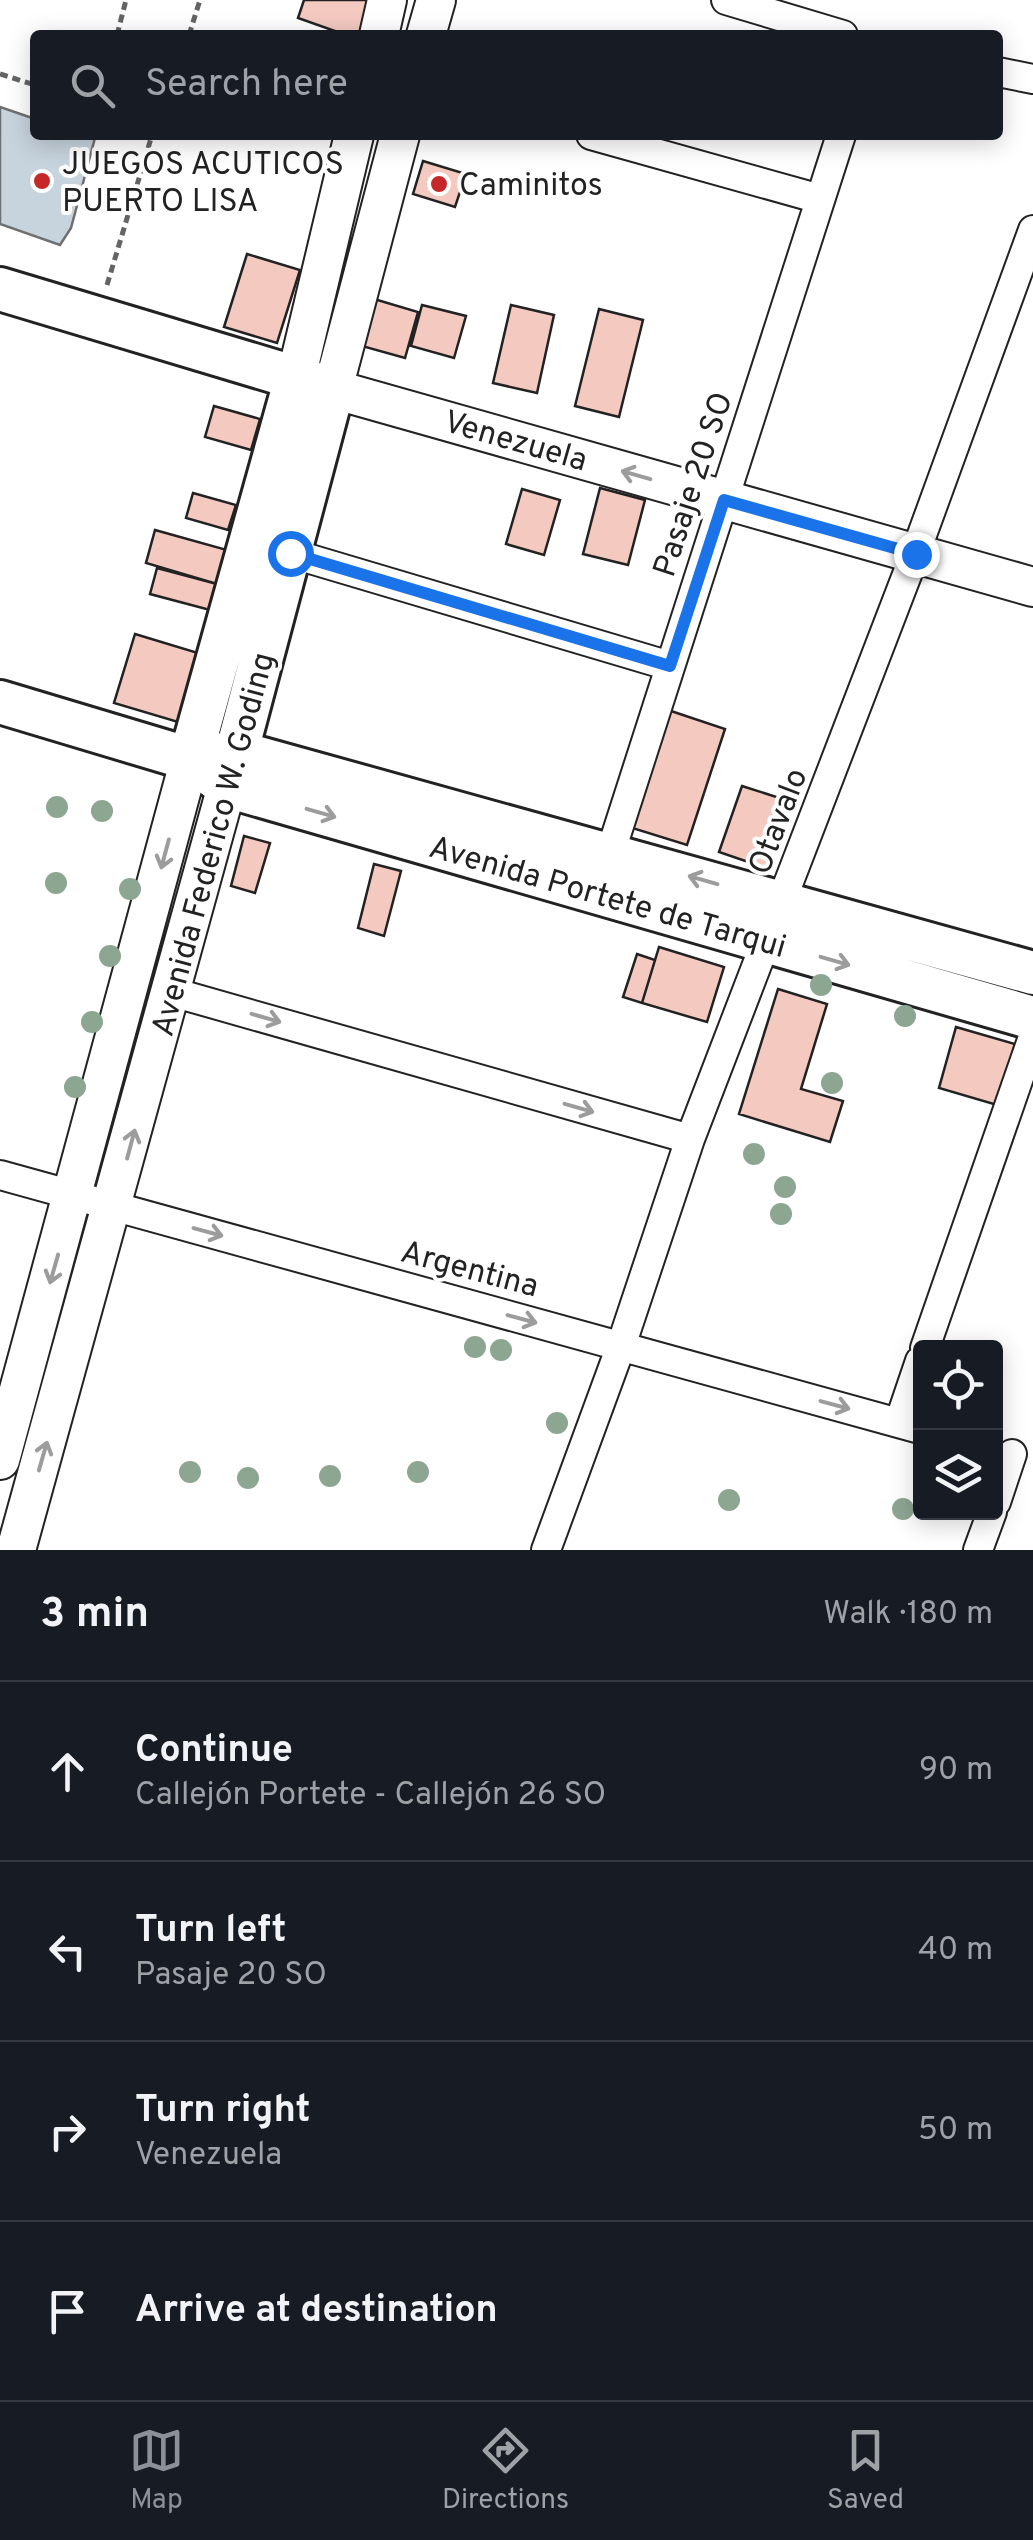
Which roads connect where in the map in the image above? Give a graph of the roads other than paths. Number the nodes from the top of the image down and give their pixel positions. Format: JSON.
{"nodes":[{"id":1,"x":387,"y":0,"type":"edge"},
{"id":2,"x":436,"y":0,"type":"edge"},
{"id":3,"x":726,"y":0,"type":"edge"},
{"id":4,"x":380,"y":30,"type":"edge"},
{"id":5,"x":427,"y":30,"type":"edge"},
{"id":6,"x":826,"y":30,"type":"edge"},
{"id":7,"x":1003,"y":73,"type":"edge"},
{"id":8,"x":1033,"y":79,"type":"edge"},
{"id":9,"x":353,"y":140,"type":"edge"},
{"id":10,"x":398,"y":140,"type":"edge"},
{"id":11,"x":610,"y":140,"type":"edge"},
{"id":12,"x":839,"y":140,"type":"edge"},
{"id":13,"x":820,"y":200,"type":"junction"},
{"id":14,"x":1033,"y":230,"type":"edge"},
{"id":15,"x":0,"y":289,"type":"edge"},
{"id":16,"x":314,"y":383,"type":"junction"},
{"id":17,"x":724,"y":500,"type":"junction"},
{"id":18,"x":290,"y":553,"type":"junction"},
{"id":19,"x":916,"y":554,"type":"junction"},
{"id":20,"x":1033,"y":587,"type":"edge"},
{"id":21,"x":670,"y":666,"type":"junction"},
{"id":22,"x":0,"y":702,"type":"edge"},
{"id":23,"x":190,"y":759,"type":"junction"},
{"id":24,"x":232,"y":769,"type":"junction"},
{"id":25,"x":610,"y":854,"type":"junction"},
{"id":26,"x":784,"y":902,"type":"junction"},
{"id":27,"x":765,"y":941,"type":"junction"},
{"id":28,"x":1033,"y":973,"type":"edge"},
{"id":29,"x":172,"y":992,"type":"junction"},
{"id":30,"x":1033,"y":1018,"type":"edge"},
{"id":31,"x":1033,"y":1038,"type":"edge"},
{"id":32,"x":690,"y":1140,"type":"junction"},
{"id":33,"x":0,"y":1175,"type":"edge"},
{"id":34,"x":76,"y":1194,"type":"junction"},
{"id":35,"x":114,"y":1206,"type":"junction"},
{"id":36,"x":928,"y":1340,"type":"edge"},
{"id":37,"x":621,"y":1346,"type":"junction"},
{"id":38,"x":910,"y":1426,"type":"edge"},
{"id":39,"x":1014,"y":1454,"type":"edge"},
{"id":40,"x":0,"y":1460,"type":"edge"},
{"id":41,"x":1003,"y":1483,"type":"edge"},
{"id":42,"x":989,"y":1520,"type":"edge"},
{"id":43,"x":16,"y":1550,"type":"edge"},
{"id":44,"x":546,"y":1550,"type":"edge"},
{"id":45,"x":978,"y":1550,"type":"edge"}],
"edges":[{"from":1,"to":4,"type":"street"},
{"from":2,"to":5,"type":"street"},
{"from":3,"to":6,"type":"street"},
{"from":7,"to":8,"type":"street"},
{"from":9,"to":16,"type":"street","name":"Avenida Federico W. Goding"},
{"from":10,"to":16,"type":"street","name":"Avenida Federico W. Goding"},
{"from":11,"to":13,"type":"street"},
{"from":12,"to":13,"type":"street","name":"Pasaje 20 SO"},
{"from":13,"to":17,"type":"street","name":"Pasaje 20 SO"},
{"from":14,"to":19,"type":"street","name":"Otavalo"},
{"from":15,"to":16,"type":"main road","name":"Venezuela"},
{"from":17,"to":16,"type":"street","name":"Venezuela","one_way":true},
{"from":16,"to":18,"type":"main road","name":"Avenida Federico W. Goding"},
{"from":16,"to":23,"type":"main road","name":"Avenida Federico W. Goding"},
{"from":17,"to":19,"type":"street","name":"Venezuela"},
{"from":17,"to":21,"type":"street","name":"Pasaje 20 SO"},
{"from":18,"to":21,"type":"street"},
{"from":18,"to":24,"type":"main road","name":"Avenida Federico W. Goding"},
{"from":19,"to":20,"type":"street","name":"Venezuela"},
{"from":19,"to":26,"type":"street","name":"Otavalo"},
{"from":21,"to":25,"type":"street","name":"Pasaje 20 SO"},
{"from":22,"to":23,"type":"main road","name":"Avenida Portete de Tarqui"},
{"from":23,"to":24,"type":"main road","name":"Avenida Portete de Tarqui"},
{"from":23,"to":34,"type":"street","name":"Avenida Federico W. Goding","one_way":true},
{"from":24,"to":25,"type":"main road","name":"Avenida Portete de Tarqui"},
{"from":24,"to":27,"type":"main road","name":"Avenida Portete de Tarqui","one_way":true},
{"from":24,"to":29,"type":"street","name":"Avenida Federico W. Goding"},
{"from":26,"to":25,"type":"main road","name":"Avenida Portete de Tarqui","one_way":true},
{"from":26,"to":27,"type":"street","name":"Otavalo"},
{"from":26,"to":28,"type":"main road","name":"Avenida Portete de Tarqui"},
{"from":27,"to":30,"type":"main road","name":"Avenida Portete de Tarqui","one_way":true},
{"from":27,"to":32,"type":"street","name":"Otavalo"},
{"from":29,"to":32,"type":"street","one_way":true},
{"from":35,"to":29,"type":"street","name":"Avenida Federico W. Goding","one_way":true},
{"from":31,"to":36,"type":"street"},
{"from":32,"to":37,"type":"street","name":"Otavalo"},
{"from":33,"to":34,"type":"street","name":"Argentina"},
{"from":34,"to":35,"type":"street","name":"Argentina"},
{"from":34,"to":40,"type":"street","name":"Avenida Federico W. Goding","one_way":true},
{"from":35,"to":37,"type":"street","name":"Argentina","one_way":true},
{"from":43,"to":35,"type":"street","name":"Avenida Federico W. Goding","one_way":true},
{"from":37,"to":38,"type":"street","name":"Argentina","one_way":true},
{"from":37,"to":44,"type":"street","name":"Otavalo"},
{"from":39,"to":41,"type":"street"},
{"from":42,"to":45,"type":"street"}]}
